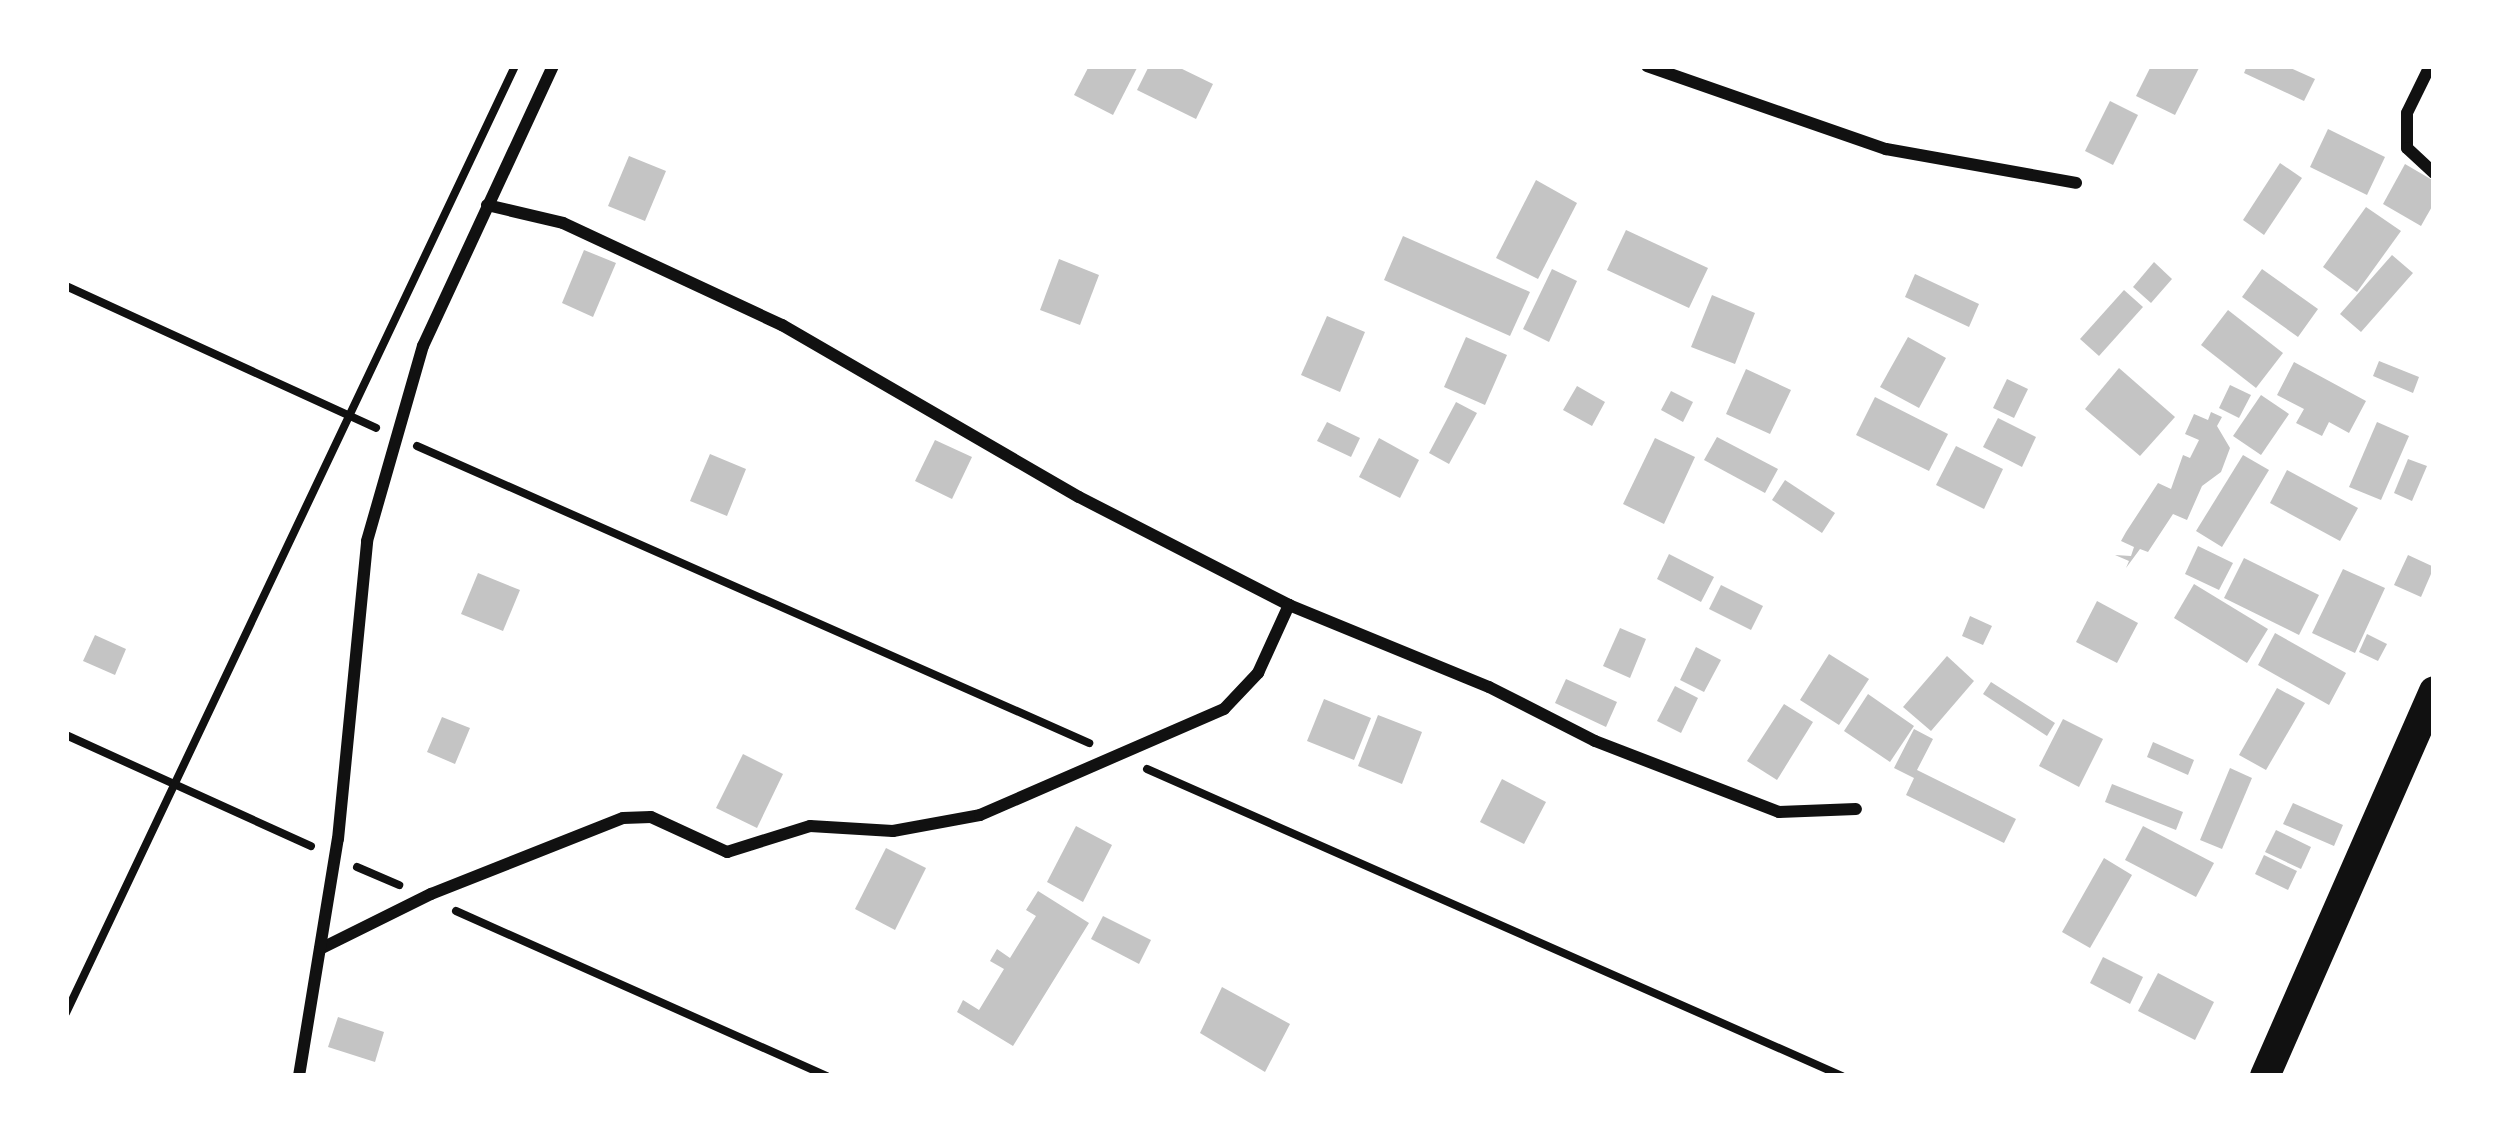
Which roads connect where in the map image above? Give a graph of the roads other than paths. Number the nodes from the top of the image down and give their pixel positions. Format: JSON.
{"nodes":[{"id":1,"x":553,"y":66,"type":"edge"},
{"id":2,"x":1647,"y":66,"type":"edge"},
{"id":3,"x":2430,"y":66,"type":"edge"},
{"id":4,"x":2434,"y":173,"type":"edge"},
{"id":5,"x":2076,"y":183,"type":"dead end"},
{"id":6,"x":487,"y":205,"type":"junction"},
{"id":7,"x":1289,"y":605,"type":"junction"},
{"id":8,"x":2434,"y":691,"type":"edge"},
{"id":9,"x":1856,"y":809,"type":"dead end"},
{"id":10,"x":320,"y":949,"type":"junction"},
{"id":11,"x":299,"y":1076,"type":"edge"},
{"id":12,"x":2266,"y":1076,"type":"edge"}],
"edges":[{"from":1,"to":6,"type":"street"},
{"from":2,"to":5,"type":"street"},
{"from":3,"to":4,"type":"street"},
{"from":6,"to":7,"type":"street"},
{"from":6,"to":10,"type":"street"},
{"from":7,"to":9,"type":"street"},
{"from":7,"to":10,"type":"street"},
{"from":8,"to":12,"type":"main road"},
{"from":10,"to":11,"type":"street"}]}
